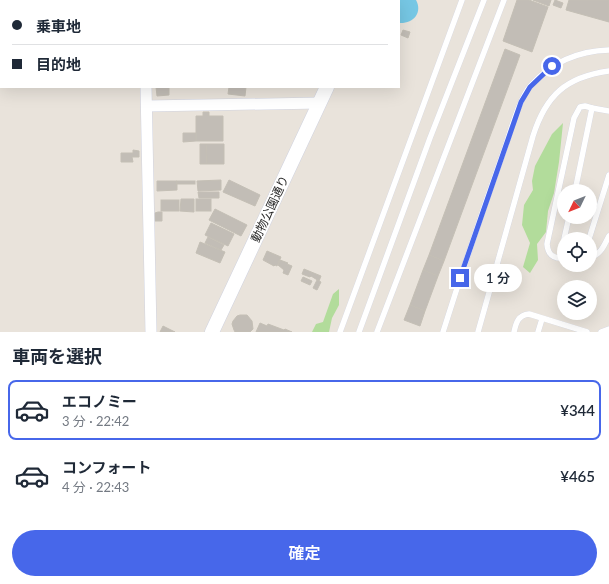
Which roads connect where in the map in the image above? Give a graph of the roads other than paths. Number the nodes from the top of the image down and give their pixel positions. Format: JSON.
{"nodes":[{"id":1,"x":462,"y":0,"type":"edge"},
{"id":2,"x":484,"y":0,"type":"edge"},
{"id":3,"x":504,"y":0,"type":"edge"},
{"id":4,"x":609,"y":50,"type":"edge"},
{"id":5,"x":609,"y":71,"type":"edge"},
{"id":6,"x":146,"y":88,"type":"edge"},
{"id":7,"x":326,"y":88,"type":"edge"},
{"id":8,"x":319,"y":103,"type":"junction"},
{"id":9,"x":147,"y":106,"type":"junction"},
{"id":10,"x":592,"y":108,"type":"junction"},
{"id":11,"x":609,"y":111,"type":"edge"},
{"id":12,"x":609,"y":175,"type":"edge"},
{"id":13,"x":576,"y":184,"type":"edge"},
{"id":14,"x":591,"y":232,"type":"edge"},
{"id":15,"x":609,"y":236,"type":"edge"},
{"id":16,"x":597,"y":255,"type":"edge"},
{"id":17,"x":557,"y":258,"type":"edge"},
{"id":18,"x":542,"y":319,"type":"junction"},
{"id":19,"x":609,"y":329,"type":"edge"},
{"id":20,"x":151,"y":332,"type":"edge"},
{"id":21,"x":212,"y":332,"type":"edge"},
{"id":22,"x":340,"y":332,"type":"edge"},
{"id":23,"x":359,"y":332,"type":"edge"},
{"id":24,"x":378,"y":332,"type":"edge"},
{"id":25,"x":444,"y":332,"type":"edge"},
{"id":26,"x":478,"y":332,"type":"edge"},
{"id":27,"x":514,"y":332,"type":"edge"},
{"id":28,"x":538,"y":332,"type":"edge"},
{"id":29,"x":588,"y":332,"type":"edge"},
{"id":30,"x":601,"y":332,"type":"edge"}],
"edges":[{"from":1,"to":22,"type":"lane"},
{"from":2,"to":23,"type":"lane"},
{"from":3,"to":24,"type":"lane"},
{"from":4,"to":25,"type":"lane"},
{"from":5,"to":26,"type":"lane"},
{"from":6,"to":9,"type":"street"},
{"from":7,"to":8,"type":"street","name":"動物公園通り"},
{"from":8,"to":9,"type":"street"},
{"from":8,"to":21,"type":"street","name":"動物公園通り"},
{"from":9,"to":20,"type":"street"},
{"from":10,"to":11,"type":"lane"},
{"from":10,"to":13,"type":"lane"},
{"from":10,"to":17,"type":"lane"},
{"from":12,"to":14,"type":"lane"},
{"from":15,"to":16,"type":"lane"},
{"from":18,"to":27,"type":"lane"},
{"from":18,"to":28,"type":"lane"},
{"from":18,"to":29,"type":"lane"},
{"from":19,"to":30,"type":"lane"}]}
